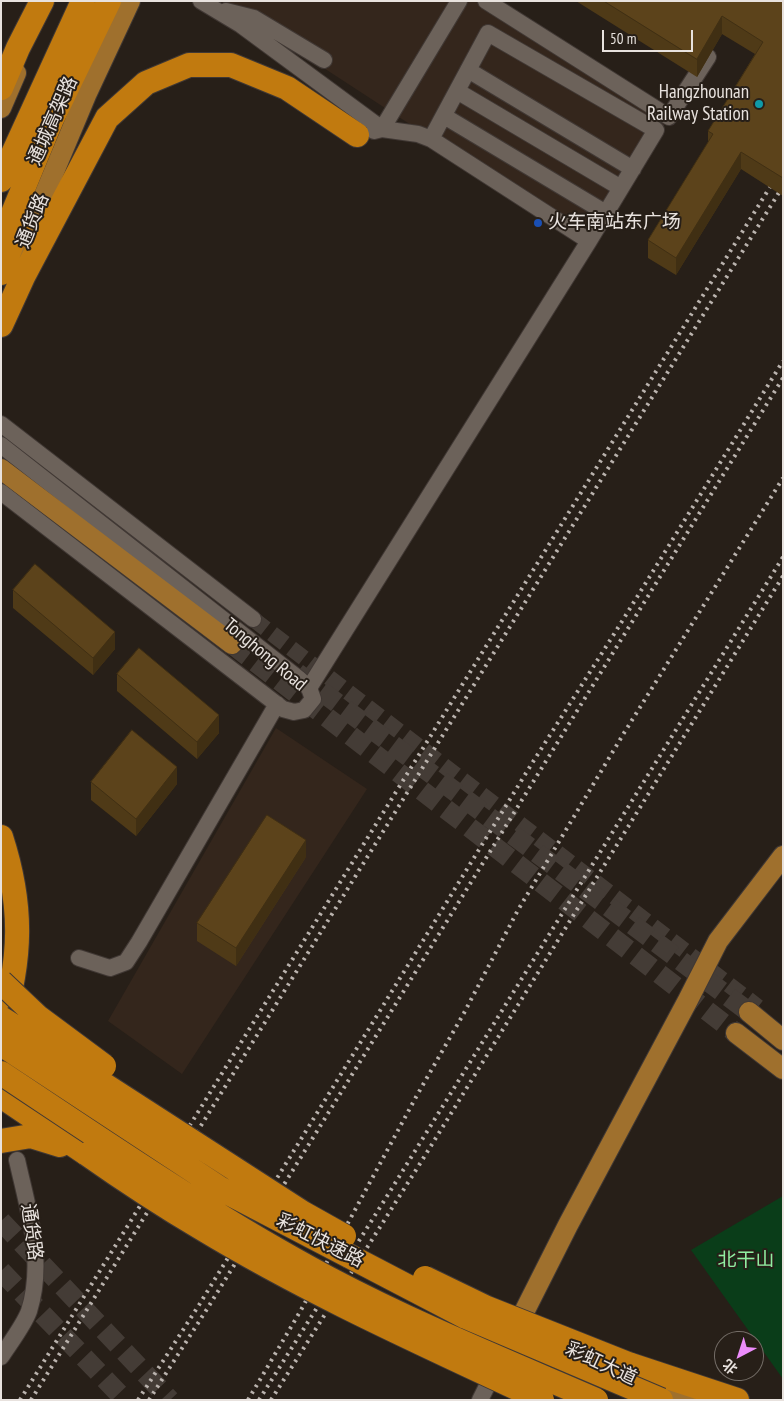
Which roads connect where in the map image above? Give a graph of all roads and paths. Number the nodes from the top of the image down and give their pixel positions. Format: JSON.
{"nodes":[{"id":1,"x":42,"y":1,"type":"edge"},
{"id":2,"x":49,"y":1,"type":"edge"},
{"id":3,"x":66,"y":1,"type":"edge"},
{"id":4,"x":83,"y":1,"type":"edge"},
{"id":5,"x":109,"y":1,"type":"edge"},
{"id":6,"x":130,"y":1,"type":"edge"},
{"id":7,"x":486,"y":1,"type":"edge"},
{"id":8,"x":453,"y":3,"type":"edge"},
{"id":9,"x":206,"y":4,"type":"edge"},
{"id":10,"x":717,"y":42,"type":"dead end"},
{"id":11,"x":324,"y":60,"type":"dead end"},
{"id":12,"x":468,"y":70,"type":"junction"},
{"id":13,"x":1,"y":88,"type":"edge"},
{"id":14,"x":457,"y":91,"type":"junction"},
{"id":15,"x":1,"y":108,"type":"edge"},
{"id":16,"x":444,"y":116,"type":"junction"},
{"id":17,"x":52,"y":119,"type":"junction"},
{"id":18,"x":382,"y":129,"type":"junction"},
{"id":19,"x":357,"y":135,"type":"joint"},
{"id":20,"x":431,"y":139,"type":"junction"},
{"id":21,"x":1,"y":143,"type":"edge"},
{"id":22,"x":632,"y":169,"type":"junction"},
{"id":23,"x":1,"y":180,"type":"edge"},
{"id":24,"x":620,"y":188,"type":"junction"},
{"id":25,"x":606,"y":213,"type":"junction"},
{"id":26,"x":589,"y":241,"type":"junction"},
{"id":27,"x":1,"y":242,"type":"edge"},
{"id":28,"x":1,"y":273,"type":"edge"},
{"id":29,"x":1,"y":305,"type":"edge"},
{"id":30,"x":1,"y":325,"type":"edge"},
{"id":31,"x":1,"y":424,"type":"edge"},
{"id":32,"x":1,"y":445,"type":"edge"},
{"id":33,"x":1,"y":469,"type":"edge"},
{"id":34,"x":1,"y":492,"type":"edge"},
{"id":35,"x":253,"y":619,"type":"tunnel mouth"},
{"id":36,"x":232,"y":644,"type":"tunnel mouth"},
{"id":37,"x":309,"y":688,"type":"junction"},
{"id":38,"x":277,"y":704,"type":"junction"},
{"id":39,"x":1,"y":836,"type":"edge"},
{"id":40,"x":783,"y":856,"type":"edge"},
{"id":41,"x":79,"y":958,"type":"dead end"},
{"id":42,"x":1,"y":982,"type":"edge"},
{"id":43,"x":753,"y":1010,"type":"joint"},
{"id":44,"x":1,"y":1018,"type":"edge"},
{"id":45,"x":1,"y":1026,"type":"edge"},
{"id":46,"x":783,"y":1027,"type":"edge"},
{"id":47,"x":736,"y":1033,"type":"tunnel mouth"},
{"id":48,"x":783,"y":1040,"type":"edge"},
{"id":49,"x":1,"y":1044,"type":"edge"},
{"id":50,"x":783,"y":1069,"type":"edge"},
{"id":51,"x":1,"y":1073,"type":"edge"},
{"id":52,"x":1,"y":1096,"type":"edge"},
{"id":53,"x":1,"y":1141,"type":"edge"},
{"id":54,"x":87,"y":1154,"type":"junction"},
{"id":55,"x":17,"y":1160,"type":"dead end"},
{"id":56,"x":304,"y":1213,"type":"junction"},
{"id":57,"x":518,"y":1324,"type":"junction"},
{"id":58,"x":1,"y":1357,"type":"edge"},
{"id":59,"x":628,"y":1364,"type":"junction"},
{"id":60,"x":497,"y":1366,"type":"junction"},
{"id":61,"x":480,"y":1400,"type":"edge"},
{"id":62,"x":542,"y":1400,"type":"edge"},
{"id":63,"x":573,"y":1400,"type":"edge"},
{"id":64,"x":596,"y":1400,"type":"edge"},
{"id":65,"x":661,"y":1400,"type":"edge"},
{"id":66,"x":686,"y":1400,"type":"edge"},
{"id":67,"x":712,"y":1400,"type":"edge"},
{"id":68,"x":737,"y":1400,"type":"edge"}],
"edges":[{"from":1,"to":13,"type":"highway"},
{"from":2,"to":15,"type":"main road"},
{"from":3,"to":21,"type":"highway"},
{"from":4,"to":23,"type":"highway","name":"通城高架路"},
{"from":5,"to":17,"type":"highway","name":"通城高架路"},
{"from":6,"to":29,"type":"main road","name":"通货路"},
{"from":7,"to":10,"type":"street"},
{"from":8,"to":18,"type":"street"},
{"from":9,"to":11,"type":"street"},
{"from":9,"to":18,"type":"street"},
{"from":12,"to":14,"type":"street"},
{"from":12,"to":22,"type":"street"},
{"from":12,"to":22,"type":"street"},
{"from":14,"to":16,"type":"street"},
{"from":14,"to":24,"type":"street"},
{"from":16,"to":20,"type":"street"},
{"from":16,"to":25,"type":"street"},
{"from":17,"to":27,"type":"highway","name":"通城高架路"},
{"from":17,"to":28,"type":"highway"},
{"from":18,"to":19,"type":"street"},
{"from":18,"to":20,"type":"street"},
{"from":19,"to":30,"type":"highway"},
{"from":20,"to":26,"type":"street"},
{"from":22,"to":24,"type":"street"},
{"from":24,"to":25,"type":"street"},
{"from":25,"to":26,"type":"street"},
{"from":26,"to":37,"type":"street"},
{"from":31,"to":35,"type":"street","name":"Tonghong Road"},
{"from":32,"to":37,"type":"street","name":"Tonghong Road"},
{"from":33,"to":36,"type":"main road","name":"Tonghong Road"},
{"from":34,"to":38,"type":"street","name":"Tonghong Road"},
{"from":37,"to":38,"type":"street","name":"Tonghong Road"},
{"from":38,"to":41,"type":"street"},
{"from":39,"to":45,"type":"highway","bridge":true},
{"from":40,"to":57,"type":"main road"},
{"from":42,"to":56,"type":"highway","bridge":true},
{"from":43,"to":46,"type":"street"},
{"from":43,"to":48,"type":"main road"},
{"from":44,"to":56,"type":"highway","bridge":true},
{"from":47,"to":50,"type":"main road"},
{"from":49,"to":65,"type":"highway","name":"彩虹快速路","bridge":true},
{"from":51,"to":64,"type":"highway","name":"彩虹快速路","bridge":true},
{"from":52,"to":54,"type":"highway"},
{"from":53,"to":54,"type":"highway"},
{"from":54,"to":62,"type":"highway","bridge":true},
{"from":55,"to":58,"type":"street","name":"通货路"},
{"from":56,"to":59,"type":"highway","bridge":true},
{"from":57,"to":60,"type":"main road"},
{"from":57,"to":66,"type":"main road","name":"彩虹大道"},
{"from":59,"to":67,"type":"highway"},
{"from":59,"to":68,"type":"highway"},
{"from":60,"to":61,"type":"street"},
{"from":60,"to":63,"type":"main road"}]}
